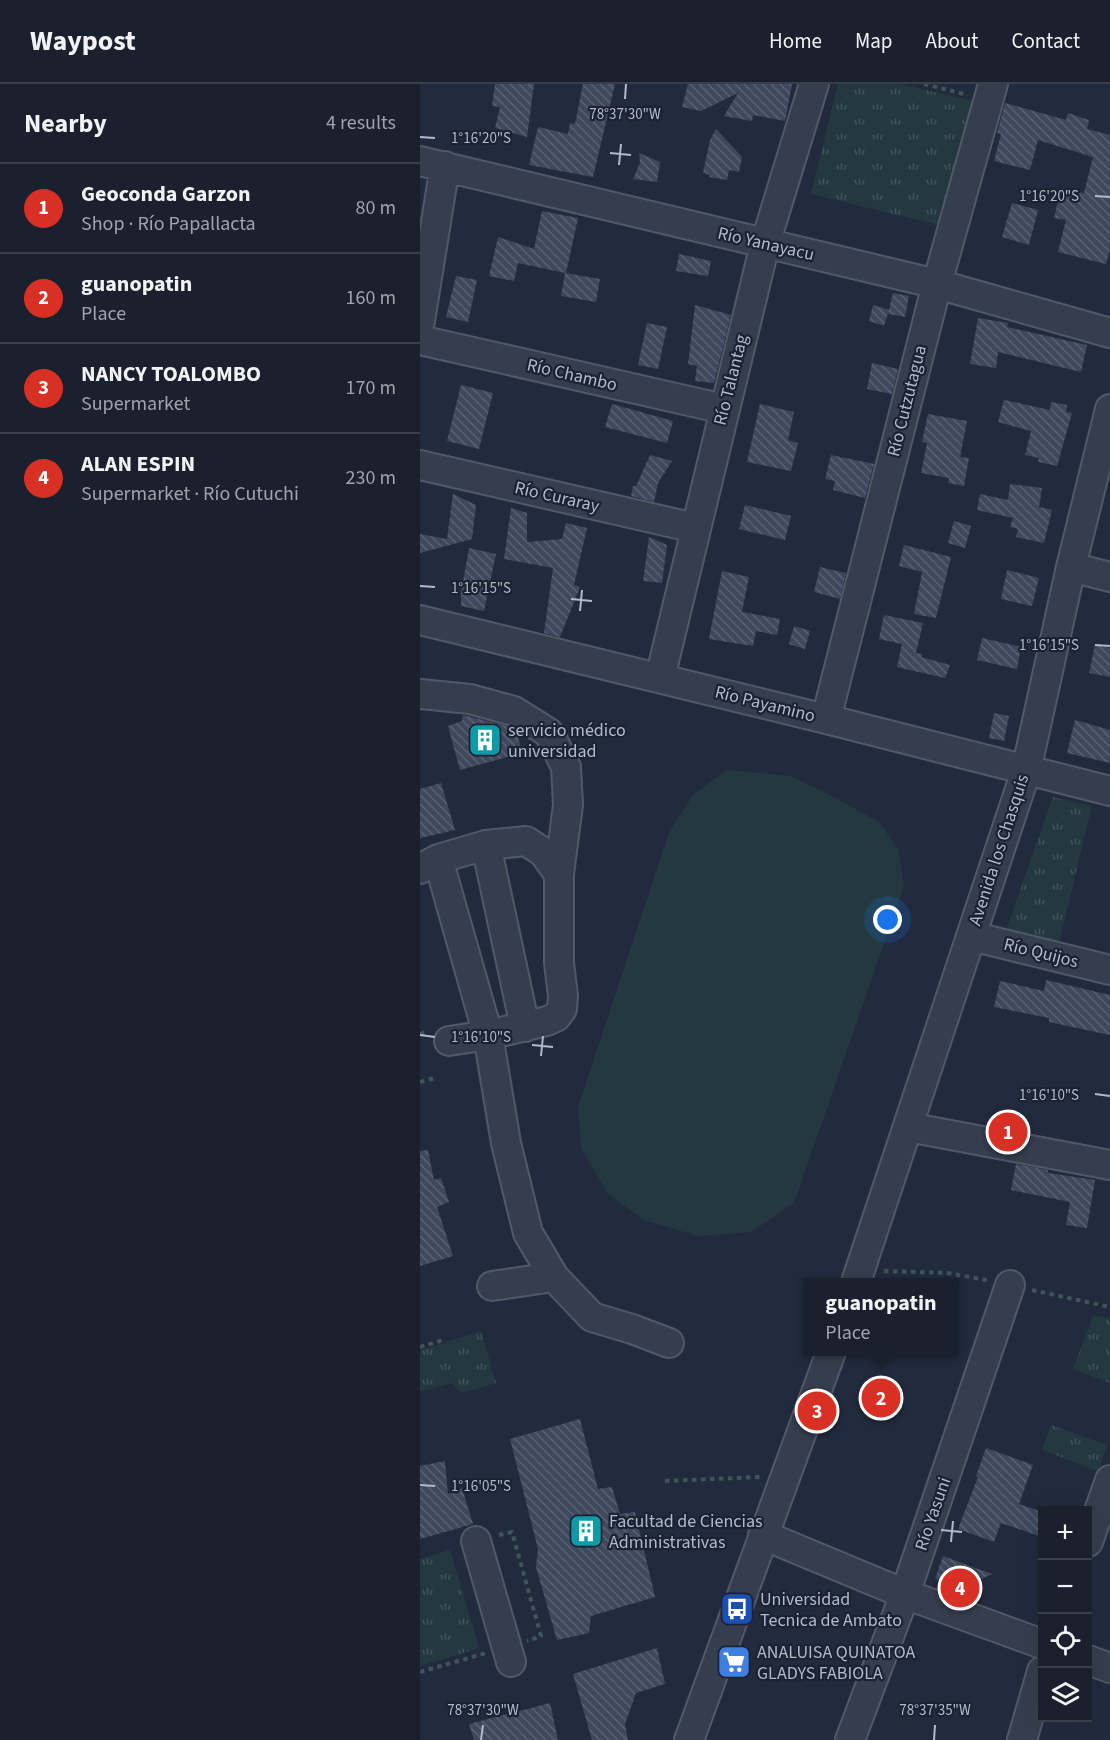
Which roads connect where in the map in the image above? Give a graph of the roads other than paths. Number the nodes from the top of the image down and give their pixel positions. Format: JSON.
{"nodes":[{"id":1,"x":814,"y":84,"type":"edge"},
{"id":2,"x":991,"y":92,"type":"edge"},
{"id":3,"x":432,"y":164,"type":"edge"},
{"id":4,"x":765,"y":244,"type":"junction"},
{"id":5,"x":937,"y":284,"type":"junction"},
{"id":6,"x":420,"y":321,"type":"edge"},
{"id":7,"x":1110,"y":333,"type":"edge"},
{"id":8,"x":420,"y":340,"type":"edge"},
{"id":9,"x":724,"y":409,"type":"junction"},
{"id":10,"x":1110,"y":409,"type":"edge"},
{"id":11,"x":420,"y":465,"type":"edge"},
{"id":12,"x":695,"y":528,"type":"junction"},
{"id":13,"x":1071,"y":567,"type":"junction"},
{"id":14,"x":1110,"y":577,"type":"edge"},
{"id":15,"x":420,"y":620,"type":"edge"},
{"id":16,"x":660,"y":678,"type":"junction"},
{"id":17,"x":420,"y":694,"type":"edge"},
{"id":18,"x":826,"y":719,"type":"junction"},
{"id":19,"x":1026,"y":771,"type":"junction"},
{"id":20,"x":1110,"y":790,"type":"edge"},
{"id":21,"x":486,"y":845,"type":"junction"},
{"id":22,"x":429,"y":864,"type":"edge"},
{"id":23,"x":559,"y":874,"type":"junction"},
{"id":24,"x":971,"y":936,"type":"junction"},
{"id":25,"x":1110,"y":970,"type":"edge"},
{"id":26,"x":525,"y":1027,"type":"junction"},
{"id":27,"x":488,"y":1035,"type":"junction"},
{"id":28,"x":438,"y":1036,"type":"road end"},
{"id":29,"x":908,"y":1127,"type":"junction"},
{"id":30,"x":1110,"y":1165,"type":"edge"},
{"id":31,"x":554,"y":1277,"type":"junction"},
{"id":32,"x":857,"y":1278,"type":"edge"},
{"id":33,"x":1010,"y":1285,"type":"dead end"},
{"id":34,"x":492,"y":1286,"type":"dead end"},
{"id":35,"x":669,"y":1343,"type":"dead end"},
{"id":36,"x":830,"y":1356,"type":"edge"},
{"id":37,"x":1110,"y":1480,"type":"edge"},
{"id":38,"x":1092,"y":1531,"type":"edge"},
{"id":39,"x":763,"y":1535,"type":"junction"},
{"id":40,"x":476,"y":1541,"type":"dead end"},
{"id":41,"x":905,"y":1594,"type":"junction"},
{"id":42,"x":1038,"y":1643,"type":"edge"},
{"id":43,"x":509,"y":1654,"type":"road end"},
{"id":44,"x":1092,"y":1661,"type":"edge"},
{"id":45,"x":1110,"y":1668,"type":"edge"},
{"id":46,"x":1038,"y":1685,"type":"edge"},
{"id":47,"x":689,"y":1740,"type":"edge"},
{"id":48,"x":850,"y":1740,"type":"edge"},
{"id":49,"x":1022,"y":1740,"type":"edge"}],
"edges":[{"from":1,"to":4,"type":"street","name":"Río Talantag"},
{"from":2,"to":5,"type":"street","name":"Río Cutzutagua"},
{"from":3,"to":4,"type":"street","name":"Río Yanayacu"},
{"from":3,"to":6,"type":"street"},
{"from":4,"to":5,"type":"street","name":"Río Yanayacu"},
{"from":4,"to":9,"type":"street","name":"Río Talantag"},
{"from":5,"to":7,"type":"street","name":"Río Yanayacu"},
{"from":5,"to":18,"type":"street","name":"Río Cutzutagua"},
{"from":8,"to":9,"type":"street","name":"Río Chambo"},
{"from":9,"to":12,"type":"street","name":"Río Talantag"},
{"from":10,"to":13,"type":"street","name":"Avenida los Chasquis"},
{"from":11,"to":12,"type":"street","name":"Río Curaray"},
{"from":12,"to":16,"type":"street","name":"Río Talantag"},
{"from":13,"to":14,"type":"street"},
{"from":13,"to":19,"type":"street","name":"Avenida los Chasquis"},
{"from":15,"to":16,"type":"street","name":"Río Payamino"},
{"from":16,"to":18,"type":"street","name":"Río Payamino"},
{"from":17,"to":23,"type":"street"},
{"from":18,"to":19,"type":"street","name":"Río Payamino"},
{"from":19,"to":20,"type":"street","name":"Río Payamino"},
{"from":19,"to":24,"type":"street","name":"Avenida los Chasquis"},
{"from":21,"to":22,"type":"street"},
{"from":21,"to":23,"type":"street"},
{"from":21,"to":26,"type":"street"},
{"from":22,"to":27,"type":"street"},
{"from":23,"to":26,"type":"street"},
{"from":24,"to":25,"type":"street","name":"Río Quijos"},
{"from":24,"to":29,"type":"street","name":"Avenida los Chasquis"},
{"from":26,"to":27,"type":"street"},
{"from":27,"to":28,"type":"street"},
{"from":27,"to":31,"type":"street"},
{"from":29,"to":30,"type":"street"},
{"from":29,"to":32,"type":"street","name":"Avenida los Chasquis"},
{"from":31,"to":34,"type":"street"},
{"from":31,"to":35,"type":"street"},
{"from":33,"to":41,"type":"street","name":"Río Yasuni"},
{"from":36,"to":39,"type":"street"},
{"from":37,"to":38,"type":"street"},
{"from":39,"to":41,"type":"street"},
{"from":39,"to":47,"type":"street"},
{"from":40,"to":43,"type":"street"},
{"from":41,"to":42,"type":"street"},
{"from":41,"to":48,"type":"street","name":"Río Yasuni"},
{"from":44,"to":45,"type":"street"},
{"from":46,"to":49,"type":"street"}]}
